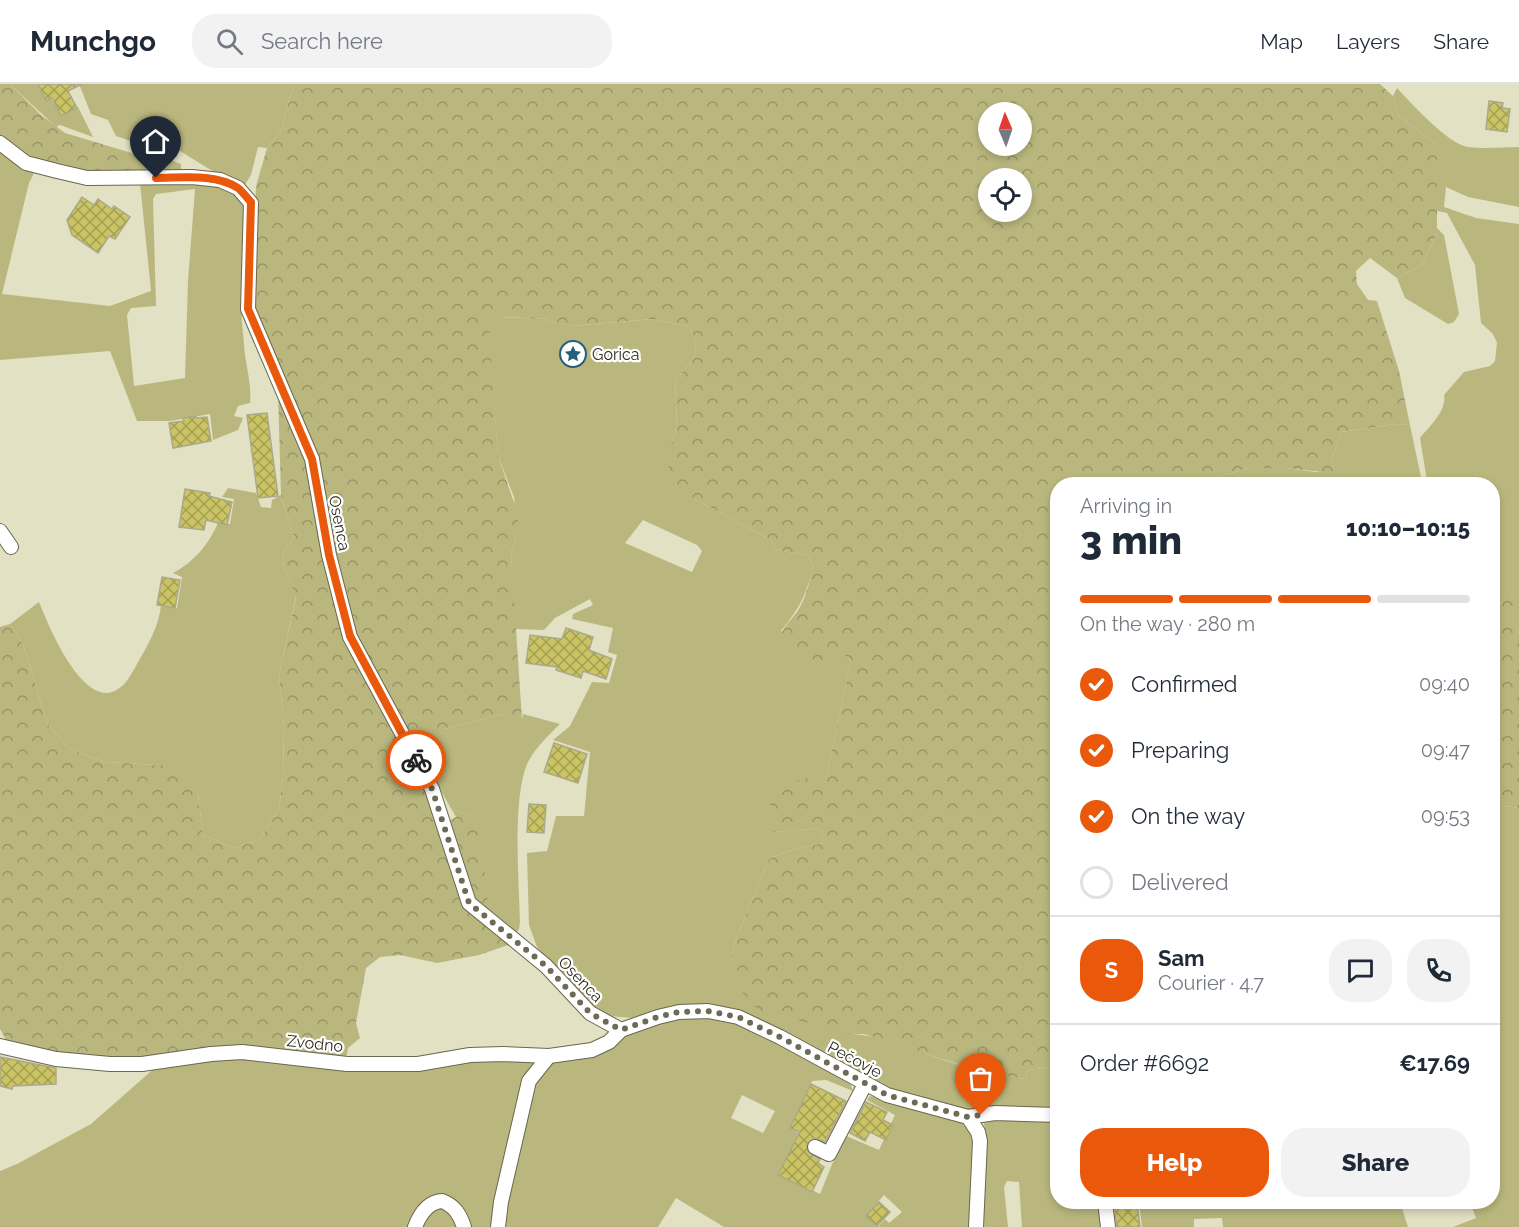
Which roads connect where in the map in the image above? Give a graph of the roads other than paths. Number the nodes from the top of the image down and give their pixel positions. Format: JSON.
{"nodes":[{"id":1,"x":0,"y":143,"type":"edge"},
{"id":2,"x":0,"y":531,"type":"edge"},
{"id":3,"x":11,"y":548,"type":"dead end"},
{"id":4,"x":621,"y":1030,"type":"junction"},
{"id":5,"x":0,"y":1046,"type":"edge"},
{"id":6,"x":549,"y":1056,"type":"junction"},
{"id":7,"x":865,"y":1084,"type":"junction"},
{"id":8,"x":1050,"y":1115,"type":"edge"},
{"id":9,"x":968,"y":1117,"type":"junction"},
{"id":10,"x":815,"y":1147,"type":"dead end"},
{"id":11,"x":1106,"y":1209,"type":"edge"},
{"id":12,"x":416,"y":1227,"type":"edge"},
{"id":13,"x":464,"y":1227,"type":"edge"},
{"id":14,"x":498,"y":1227,"type":"edge"},
{"id":15,"x":976,"y":1227,"type":"edge"},
{"id":16,"x":1108,"y":1227,"type":"edge"}],
"edges":[{"from":1,"to":4,"type":"street","name":"Osenca"},
{"from":2,"to":3,"type":"street"},
{"from":4,"to":6,"type":"street","name":"Zvodno"},
{"from":4,"to":7,"type":"street","name":"Pečovje"},
{"from":5,"to":6,"type":"street","name":"Zvodno"},
{"from":6,"to":14,"type":"street"},
{"from":7,"to":9,"type":"street","name":"Pečovje"},
{"from":7,"to":10,"type":"street"},
{"from":8,"to":9,"type":"street"},
{"from":9,"to":15,"type":"street"},
{"from":11,"to":16,"type":"street"},
{"from":12,"to":13,"type":"street"}]}
